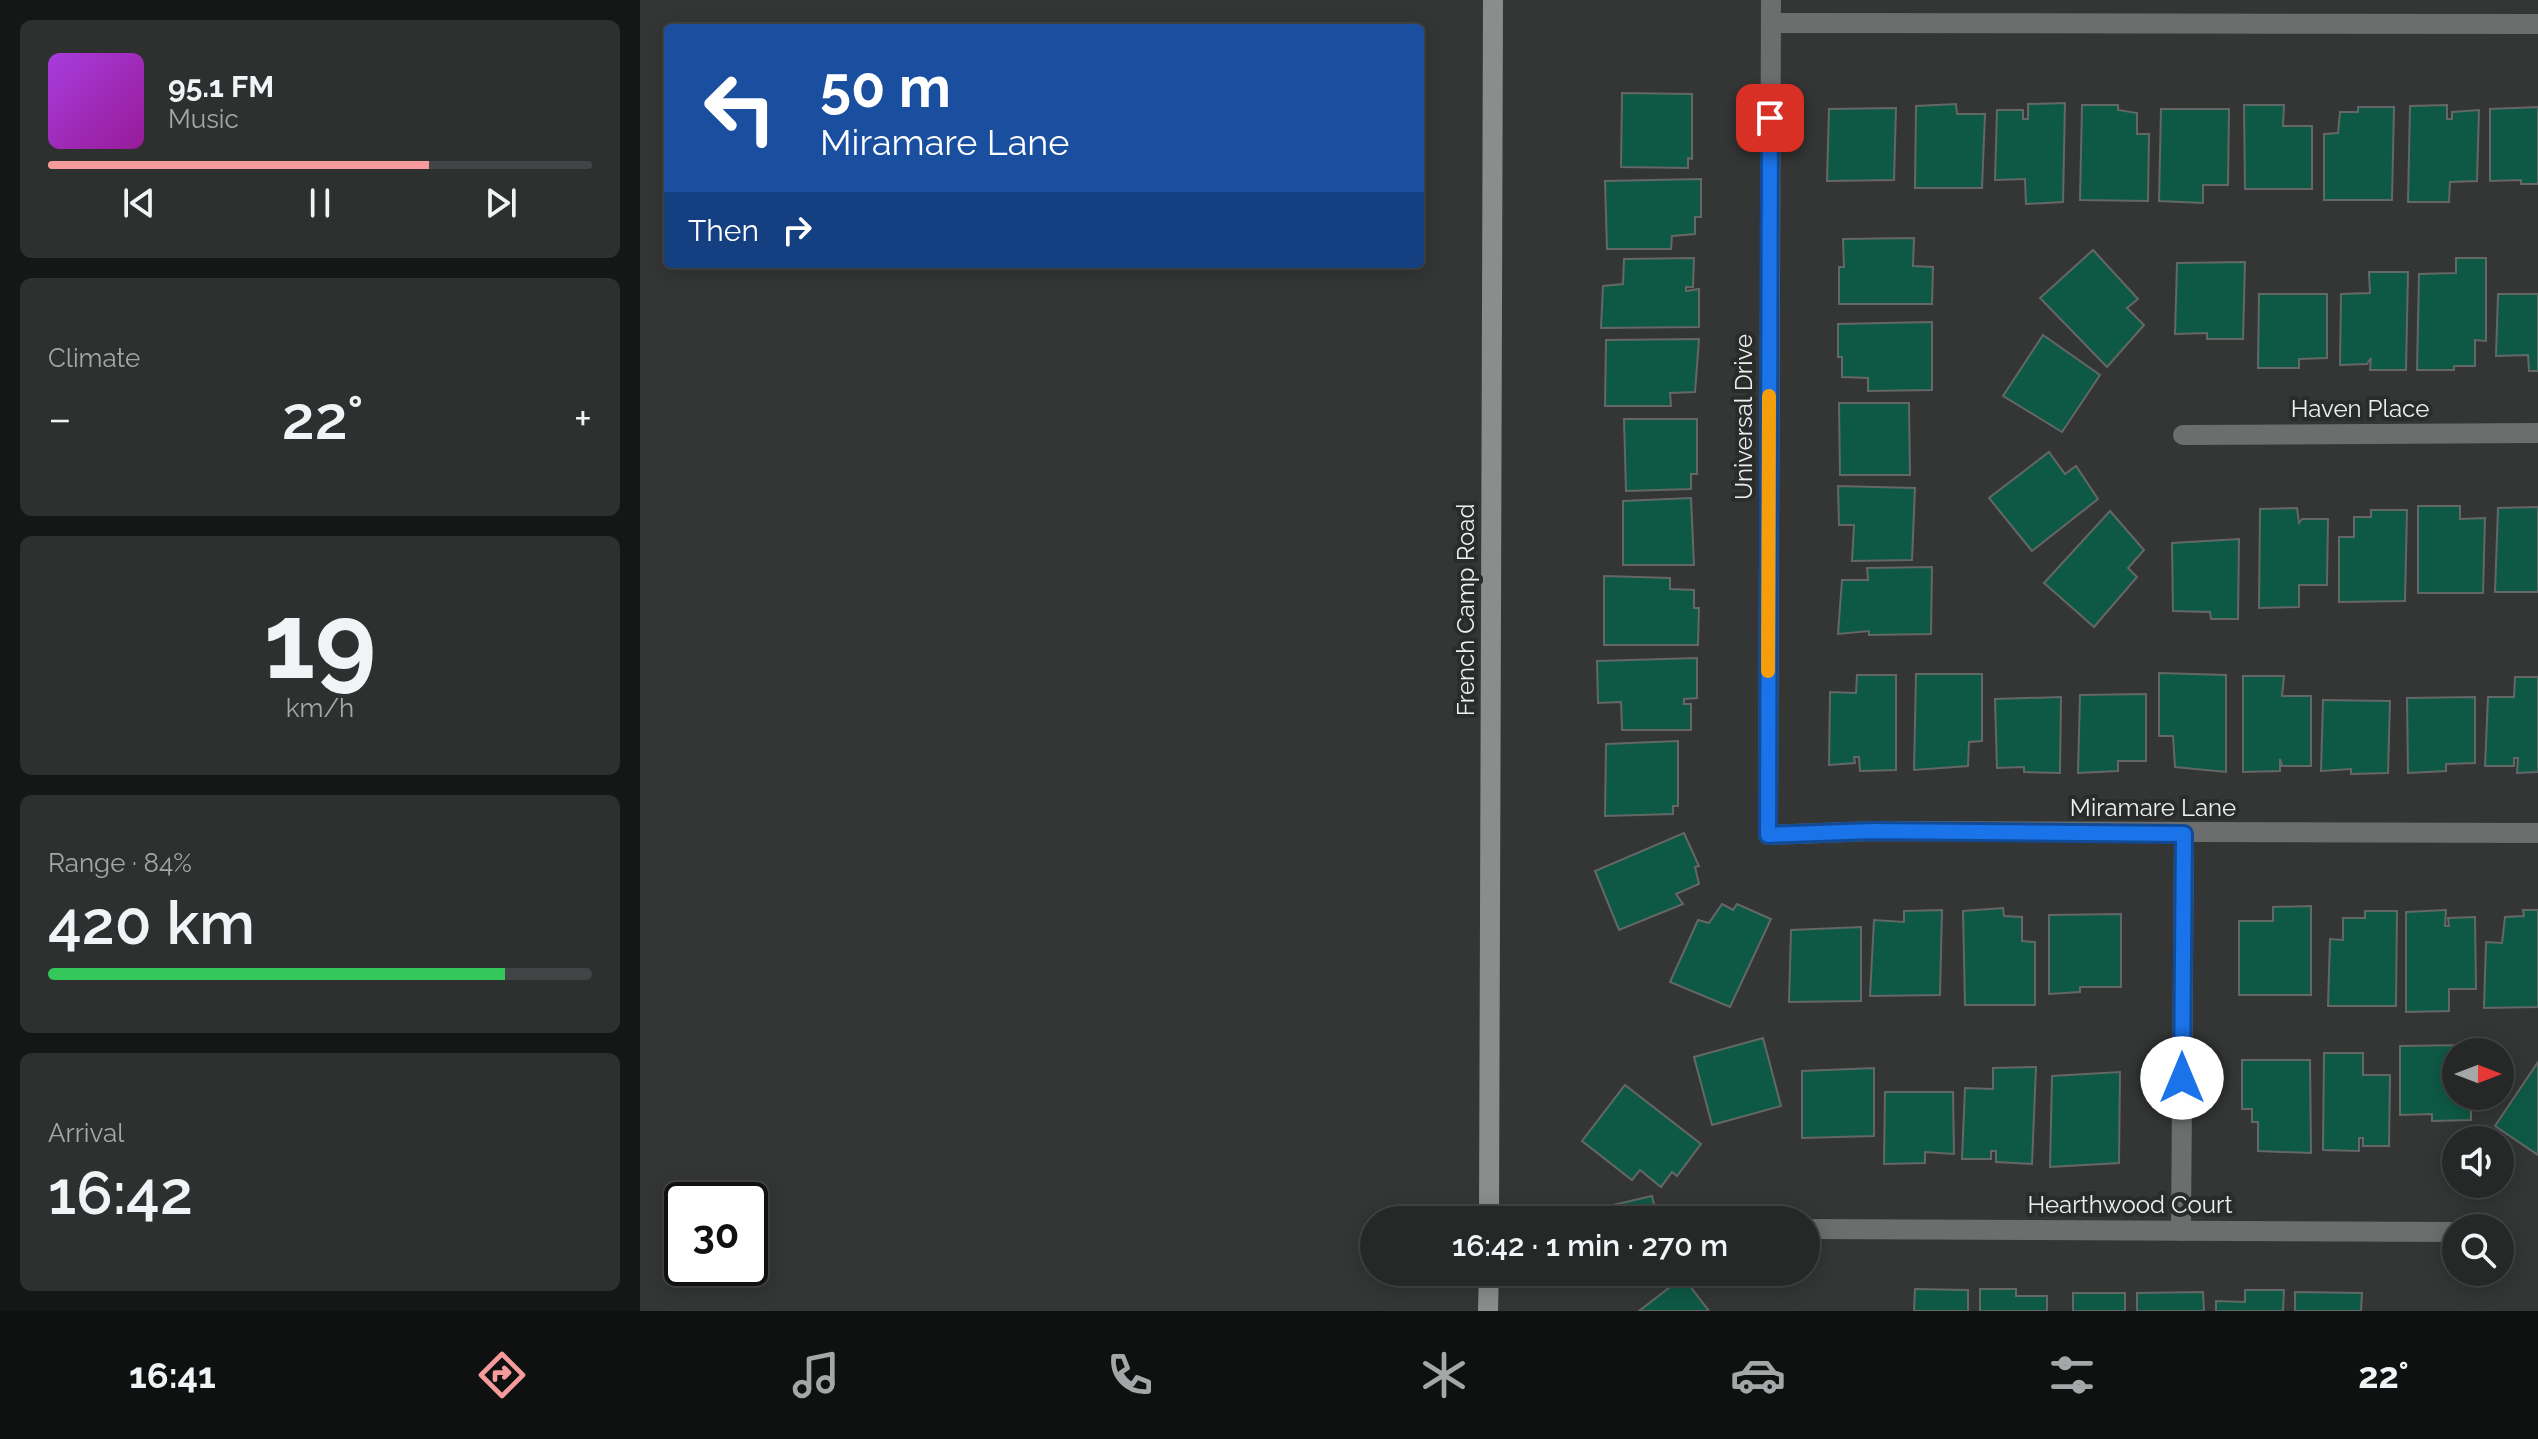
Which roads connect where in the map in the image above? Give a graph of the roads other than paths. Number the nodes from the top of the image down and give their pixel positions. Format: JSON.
{"nodes":[{"id":1,"x":1493,"y":0,"type":"edge"},
{"id":2,"x":1771,"y":0,"type":"edge"},
{"id":3,"x":1771,"y":23,"type":"junction"},
{"id":4,"x":2538,"y":24,"type":"edge"},
{"id":5,"x":2538,"y":433,"type":"edge"},
{"id":6,"x":2183,"y":435,"type":"dead end"},
{"id":7,"x":2538,"y":833,"type":"edge"},
{"id":8,"x":2184,"y":834,"type":"junction"},
{"id":9,"x":1768,"y":835,"type":"joint"},
{"id":10,"x":1489,"y":1206,"type":"edge"},
{"id":11,"x":1820,"y":1229,"type":"edge"},
{"id":12,"x":2181,"y":1231,"type":"junction"},
{"id":13,"x":2442,"y":1232,"type":"edge"},
{"id":14,"x":1489,"y":1286,"type":"edge"},
{"id":15,"x":1488,"y":1311,"type":"edge"}],
"edges":[{"from":1,"to":10,"type":"street","name":"French Camp Road"},
{"from":2,"to":3,"type":"street","name":"Universal Drive"},
{"from":3,"to":4,"type":"street"},
{"from":3,"to":9,"type":"street","name":"Universal Drive"},
{"from":5,"to":6,"type":"street","name":"Haven Place"},
{"from":7,"to":8,"type":"street","name":"Miramare Lane"},
{"from":8,"to":9,"type":"street","name":"Miramare Lane"},
{"from":8,"to":12,"type":"street"},
{"from":11,"to":12,"type":"street","name":"Hearthwood Court"},
{"from":12,"to":13,"type":"street","name":"Hearthwood Court"},
{"from":14,"to":15,"type":"street"}]}
